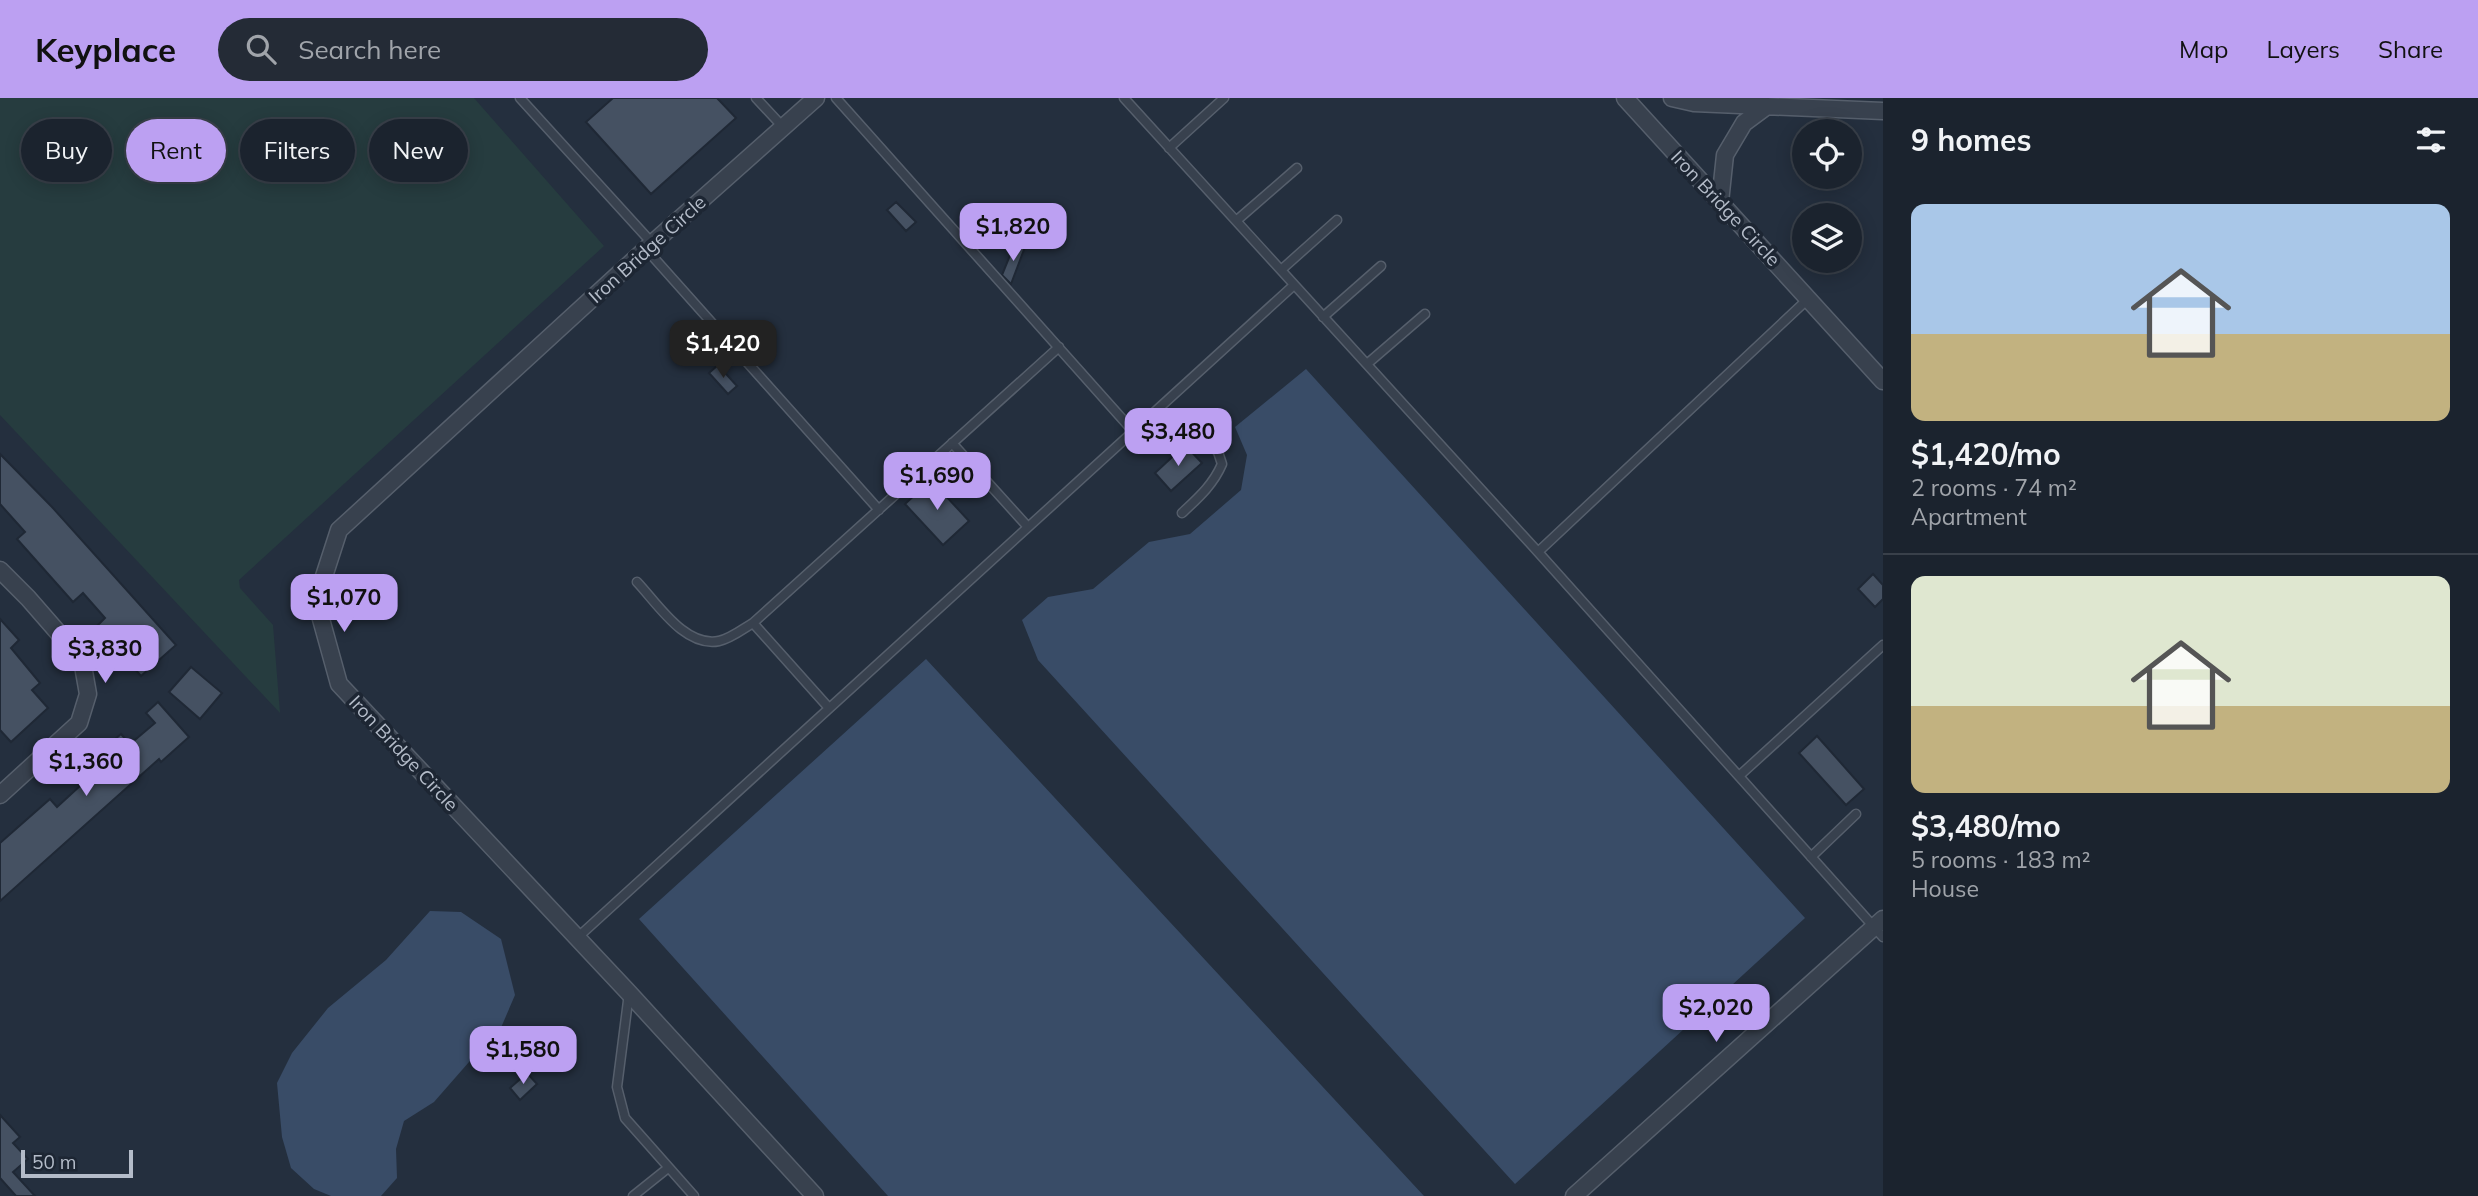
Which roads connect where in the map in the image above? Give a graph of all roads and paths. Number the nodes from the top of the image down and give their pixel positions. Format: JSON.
{"nodes":[{"id":1,"x":520,"y":98,"type":"edge"},
{"id":2,"x":756,"y":98,"type":"edge"},
{"id":3,"x":817,"y":98,"type":"edge"},
{"id":4,"x":836,"y":98,"type":"edge"},
{"id":5,"x":1124,"y":98,"type":"edge"},
{"id":6,"x":1224,"y":98,"type":"edge"},
{"id":7,"x":1625,"y":98,"type":"edge"},
{"id":8,"x":1672,"y":98,"type":"edge"},
{"id":9,"x":1767,"y":106,"type":"junction"},
{"id":10,"x":1883,"y":111,"type":"edge"},
{"id":11,"x":783,"y":127,"type":"junction"},
{"id":12,"x":1169,"y":148,"type":"junction"},
{"id":13,"x":1297,"y":168,"type":"dead end"},
{"id":14,"x":1720,"y":202,"type":"junction"},
{"id":15,"x":1337,"y":220,"type":"dead end"},
{"id":16,"x":1236,"y":221,"type":"junction"},
{"id":17,"x":649,"y":246,"type":"junction"},
{"id":18,"x":1381,"y":266,"type":"dead end"},
{"id":19,"x":1281,"y":270,"type":"junction"},
{"id":20,"x":1294,"y":285,"type":"junction"},
{"id":21,"x":1808,"y":298,"type":"junction"},
{"id":22,"x":1425,"y":314,"type":"dead end"},
{"id":23,"x":1324,"y":317,"type":"junction"},
{"id":24,"x":1059,"y":347,"type":"junction"},
{"id":25,"x":1367,"y":364,"type":"junction"},
{"id":26,"x":1883,"y":381,"type":"edge"},
{"id":27,"x":1148,"y":417,"type":"junction"},
{"id":28,"x":1133,"y":430,"type":"junction"},
{"id":29,"x":952,"y":443,"type":"junction"},
{"id":30,"x":879,"y":510,"type":"junction"},
{"id":31,"x":1182,"y":513,"type":"dead end"},
{"id":32,"x":1028,"y":527,"type":"junction"},
{"id":33,"x":1538,"y":552,"type":"junction"},
{"id":34,"x":0,"y":570,"type":"edge"},
{"id":35,"x":637,"y":582,"type":"dead end"},
{"id":36,"x":753,"y":623,"type":"junction"},
{"id":37,"x":1883,"y":645,"type":"edge"},
{"id":38,"x":829,"y":708,"type":"junction"},
{"id":39,"x":1739,"y":776,"type":"junction"},
{"id":40,"x":0,"y":795,"type":"edge"},
{"id":41,"x":1856,"y":814,"type":"dead end"},
{"id":42,"x":1811,"y":857,"type":"junction"},
{"id":43,"x":1880,"y":927,"type":"edge"},
{"id":44,"x":577,"y":938,"type":"junction"},
{"id":45,"x":629,"y":993,"type":"junction"},
{"id":46,"x":668,"y":1168,"type":"junction"},
{"id":47,"x":633,"y":1196,"type":"edge"},
{"id":48,"x":694,"y":1196,"type":"edge"},
{"id":49,"x":815,"y":1196,"type":"edge"},
{"id":50,"x":1574,"y":1196,"type":"edge"}],
"edges":[{"from":1,"to":17,"type":"lane"},
{"from":2,"to":11,"type":"lane"},
{"from":3,"to":11,"type":"street","name":"Iron Bridge Circle"},
{"from":4,"to":24,"type":"lane"},
{"from":5,"to":12,"type":"lane"},
{"from":6,"to":12,"type":"lane"},
{"from":7,"to":14,"type":"street","name":"Iron Bridge Circle"},
{"from":8,"to":9,"type":"street"},
{"from":9,"to":10,"type":"street"},
{"from":9,"to":14,"type":"street"},
{"from":11,"to":17,"type":"street","name":"Iron Bridge Circle"},
{"from":12,"to":16,"type":"lane"},
{"from":13,"to":16,"type":"lane"},
{"from":14,"to":21,"type":"street","name":"Iron Bridge Circle"},
{"from":15,"to":19,"type":"lane"},
{"from":16,"to":19,"type":"lane"},
{"from":17,"to":30,"type":"lane"},
{"from":17,"to":44,"type":"street","name":"Iron Bridge Circle"},
{"from":18,"to":23,"type":"lane"},
{"from":19,"to":20,"type":"lane"},
{"from":20,"to":23,"type":"lane"},
{"from":20,"to":27,"type":"lane"},
{"from":21,"to":26,"type":"street","name":"Iron Bridge Circle"},
{"from":21,"to":33,"type":"lane"},
{"from":22,"to":25,"type":"lane"},
{"from":23,"to":25,"type":"lane"},
{"from":24,"to":28,"type":"lane"},
{"from":24,"to":29,"type":"lane"},
{"from":25,"to":33,"type":"lane"},
{"from":27,"to":28,"type":"lane"},
{"from":27,"to":31,"type":"lane"},
{"from":28,"to":32,"type":"lane"},
{"from":29,"to":30,"type":"lane"},
{"from":29,"to":32,"type":"lane"},
{"from":30,"to":36,"type":"lane"},
{"from":32,"to":38,"type":"lane"},
{"from":33,"to":39,"type":"lane"},
{"from":34,"to":40,"type":"street"},
{"from":35,"to":36,"type":"lane"},
{"from":36,"to":38,"type":"lane"},
{"from":37,"to":39,"type":"lane"},
{"from":38,"to":44,"type":"lane"},
{"from":39,"to":42,"type":"lane"},
{"from":41,"to":42,"type":"lane"},
{"from":42,"to":43,"type":"lane"},
{"from":43,"to":50,"type":"street"},
{"from":44,"to":45,"type":"street","name":"Iron Bridge Circle"},
{"from":45,"to":46,"type":"lane"},
{"from":45,"to":49,"type":"street","name":"Iron Bridge Circle"},
{"from":46,"to":47,"type":"lane"},
{"from":46,"to":48,"type":"lane"}]}
